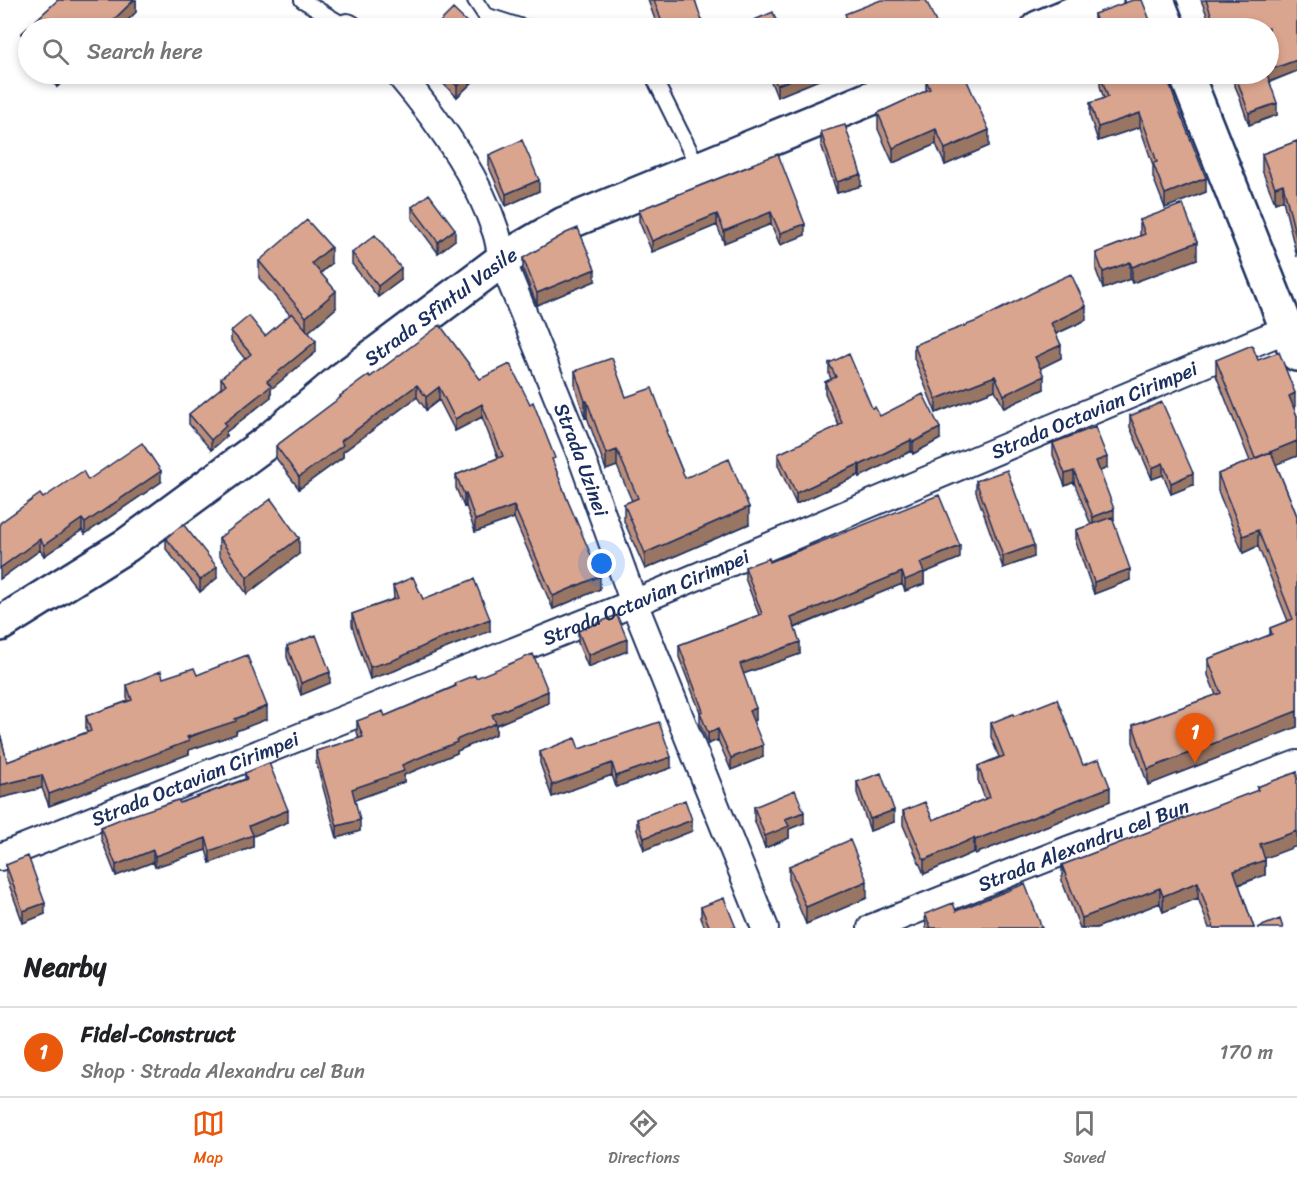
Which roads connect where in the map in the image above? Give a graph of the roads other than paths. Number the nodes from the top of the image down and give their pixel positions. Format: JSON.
{"nodes":[{"id":1,"x":302,"y":0,"type":"edge"},
{"id":2,"x":475,"y":0,"type":"edge"},
{"id":3,"x":1106,"y":0,"type":"edge"},
{"id":4,"x":1157,"y":0,"type":"edge"},
{"id":5,"x":332,"y":18,"type":"edge"},
{"id":6,"x":494,"y":18,"type":"edge"},
{"id":7,"x":1062,"y":18,"type":"edge"},
{"id":8,"x":1164,"y":18,"type":"edge"},
{"id":9,"x":407,"y":84,"type":"edge"},
{"id":10,"x":657,"y":84,"type":"edge"},
{"id":11,"x":906,"y":84,"type":"edge"},
{"id":12,"x":1190,"y":84,"type":"edge"},
{"id":13,"x":699,"y":169,"type":"junction"},
{"id":14,"x":502,"y":260,"type":"junction"},
{"id":15,"x":1292,"y":341,"type":"edge"},
{"id":16,"x":634,"y":603,"type":"junction"},
{"id":17,"x":0,"y":624,"type":"edge"},
{"id":18,"x":1297,"y":764,"type":"edge"},
{"id":19,"x":0,"y":857,"type":"edge"},
{"id":20,"x":765,"y":928,"type":"edge"},
{"id":21,"x":871,"y":928,"type":"edge"}],
"edges":[{"from":1,"to":5,"type":"lane"},
{"from":2,"to":6,"type":"lane"},
{"from":3,"to":7,"type":"street"},
{"from":4,"to":8,"type":"street"},
{"from":9,"to":14,"type":"street","name":"Strada Uzinei"},
{"from":10,"to":13,"type":"lane"},
{"from":11,"to":13,"type":"street","name":"Strada Sfîntul Vasile"},
{"from":12,"to":15,"type":"street"},
{"from":13,"to":14,"type":"street","name":"Strada Sfîntul Vasile"},
{"from":14,"to":16,"type":"street","name":"Strada Uzinei"},
{"from":14,"to":17,"type":"street","name":"Strada Sfîntul Vasile"},
{"from":15,"to":16,"type":"street","name":"Strada Octavian Cirimpei"},
{"from":16,"to":19,"type":"street","name":"Strada Octavian Cirimpei"},
{"from":16,"to":20,"type":"street","name":"Strada Uzinei"},
{"from":18,"to":21,"type":"street","name":"Strada Alexandru cel Bun"}]}
